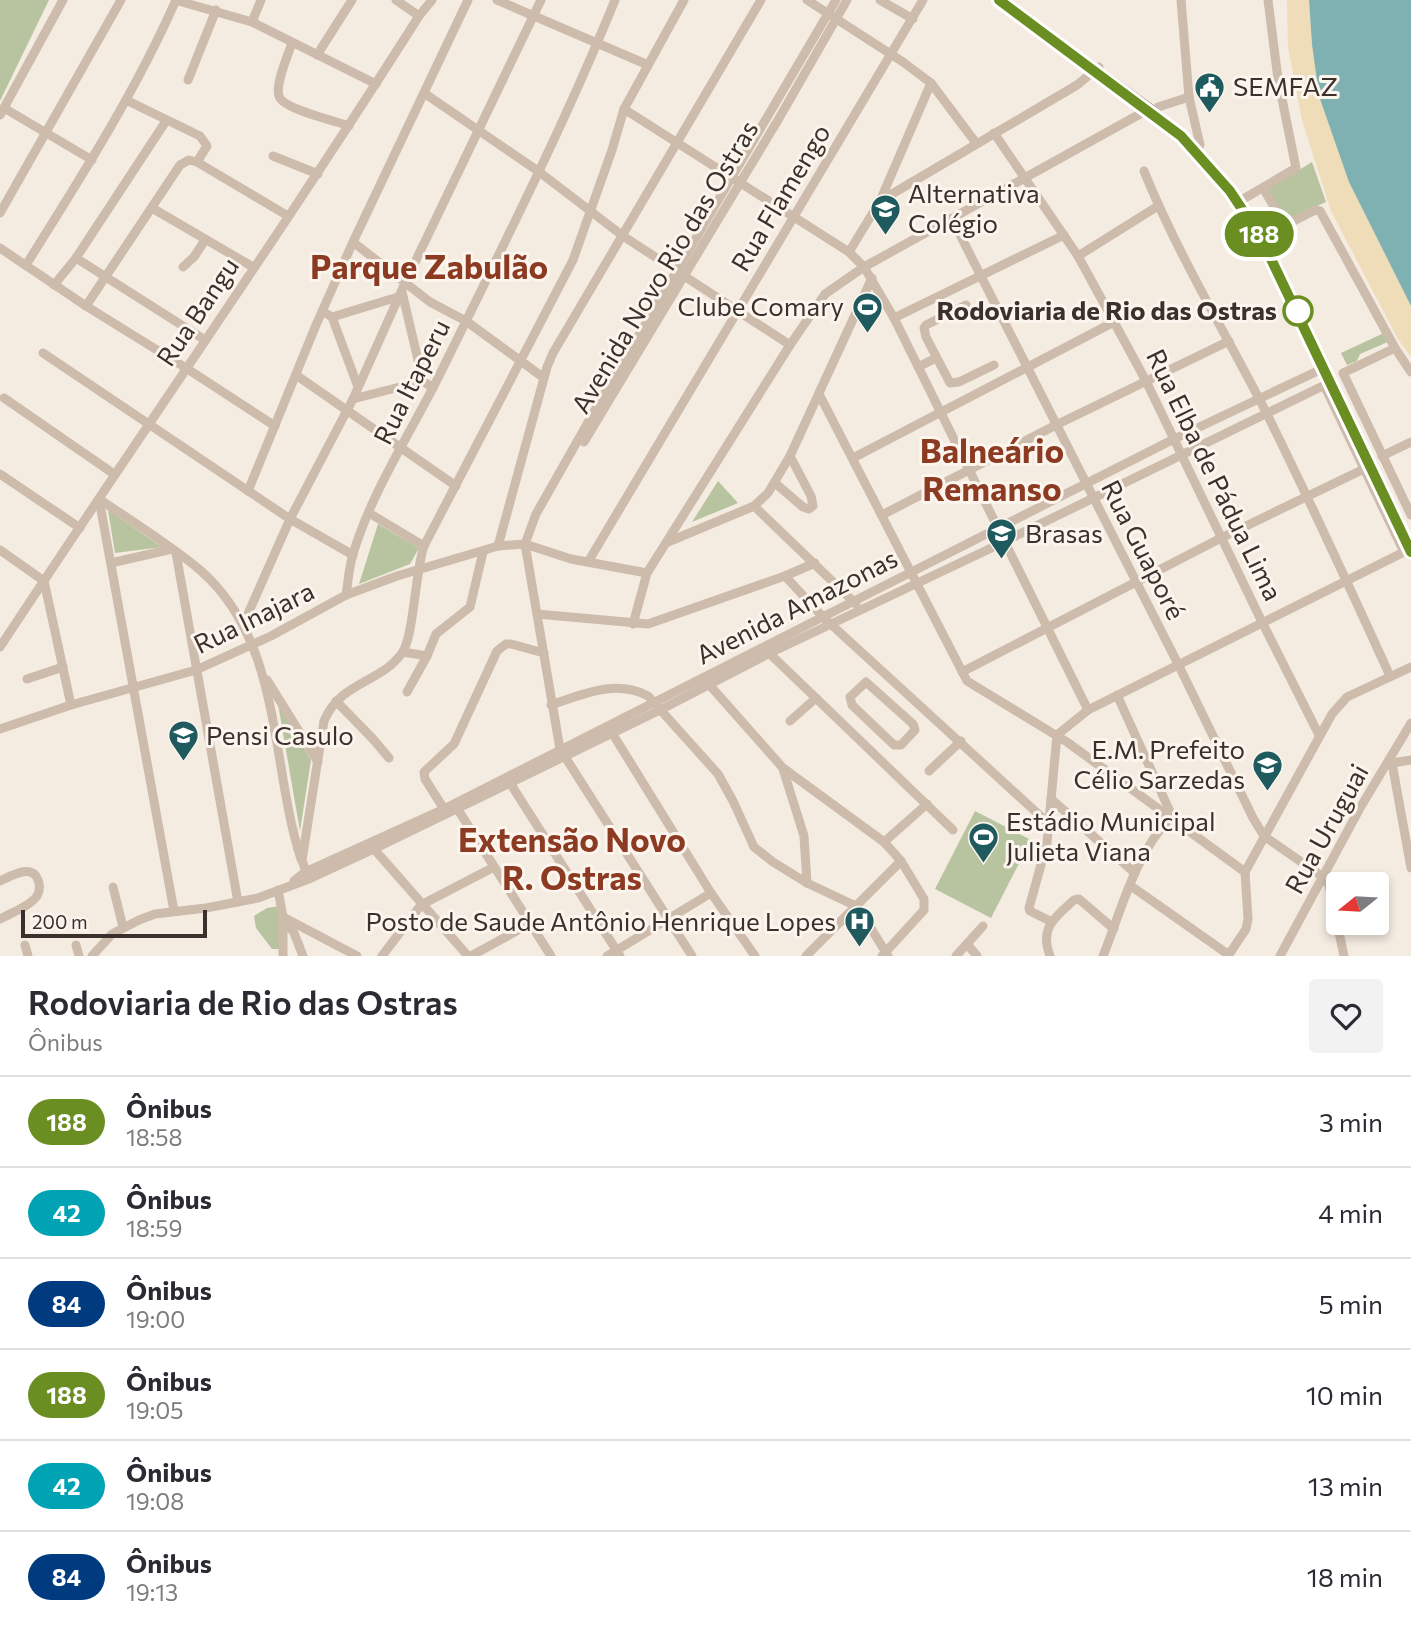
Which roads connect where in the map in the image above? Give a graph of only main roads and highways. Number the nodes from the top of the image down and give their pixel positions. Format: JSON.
{"nodes":[{"id":1,"x":999,"y":0,"type":"edge"},
{"id":2,"x":1012,"y":0,"type":"edge"},
{"id":3,"x":1098,"y":69,"type":"junction"},
{"id":4,"x":1153,"y":108,"type":"junction"},
{"id":5,"x":1264,"y":236,"type":"junction"},
{"id":6,"x":1411,"y":536,"type":"edge"},
{"id":7,"x":1409,"y":554,"type":"edge"}],
"edges":[{"from":1,"to":3,"type":"highway"},
{"from":2,"to":3,"type":"highway"},
{"from":3,"to":4,"type":"highway"},
{"from":4,"to":5,"type":"highway"},
{"from":4,"to":5,"type":"highway"},
{"from":5,"to":6,"type":"highway"},
{"from":5,"to":7,"type":"highway"}]}
